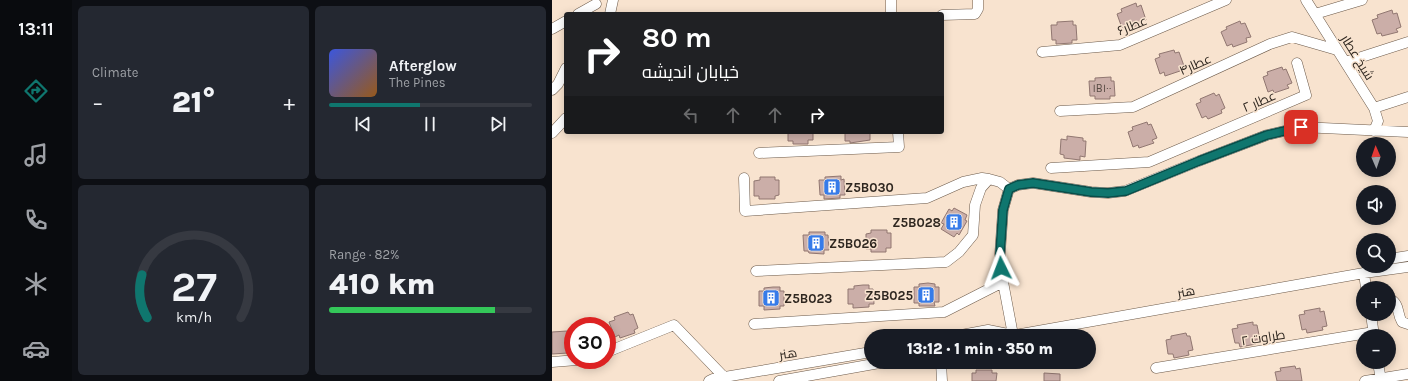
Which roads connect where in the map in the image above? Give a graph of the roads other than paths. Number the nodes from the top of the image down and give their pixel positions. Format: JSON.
{"nodes":[{"id":1,"x":612,"y":0,"type":"edge"},
{"id":2,"x":891,"y":0,"type":"edge"},
{"id":3,"x":978,"y":0,"type":"edge"},
{"id":4,"x":1226,"y":0,"type":"edge"},
{"id":5,"x":1306,"y":0,"type":"edge"},
{"id":6,"x":1362,"y":0,"type":"edge"},
{"id":7,"x":597,"y":2,"type":"edge"},
{"id":8,"x":581,"y":12,"type":"edge"},
{"id":9,"x":590,"y":12,"type":"edge"},
{"id":10,"x":610,"y":12,"type":"edge"},
{"id":11,"x":891,"y":12,"type":"edge"},
{"id":12,"x":1315,"y":14,"type":"junction"},
{"id":13,"x":944,"y":15,"type":"edge"},
{"id":14,"x":564,"y":22,"type":"edge"},
{"id":15,"x":552,"y":30,"type":"edge"},
{"id":16,"x":1408,"y":42,"type":"edge"},
{"id":17,"x":1337,"y":50,"type":"junction"},
{"id":18,"x":1042,"y":52,"type":"dead end"},
{"id":19,"x":1346,"y":62,"type":"junction"},
{"id":20,"x":1297,"y":63,"type":"dead end"},
{"id":21,"x":564,"y":72,"type":"edge"},
{"id":22,"x":552,"y":90,"type":"edge"},
{"id":23,"x":1408,"y":97,"type":"edge"},
{"id":24,"x":1374,"y":108,"type":"junction"},
{"id":25,"x":1060,"y":111,"type":"dead end"},
{"id":26,"x":564,"y":120,"type":"edge"},
{"id":27,"x":1374,"y":131,"type":"junction"},
{"id":28,"x":1408,"y":132,"type":"edge"},
{"id":29,"x":552,"y":133,"type":"edge"},
{"id":30,"x":898,"y":134,"type":"edge"},
{"id":31,"x":1191,"y":144,"type":"junction"},
{"id":32,"x":759,"y":153,"type":"dead end"},
{"id":33,"x":1199,"y":161,"type":"junction"},
{"id":34,"x":1052,"y":168,"type":"dead end"},
{"id":35,"x":744,"y":178,"type":"dead end"},
{"id":36,"x":989,"y":179,"type":"junction"},
{"id":37,"x":1009,"y":189,"type":"junction"},
{"id":38,"x":1408,"y":256,"type":"edge"},
{"id":39,"x":1396,"y":258,"type":"edge"},
{"id":40,"x":1408,"y":267,"type":"edge"},
{"id":41,"x":1396,"y":269,"type":"edge"},
{"id":42,"x":756,"y":271,"type":"dead end"},
{"id":43,"x":1364,"y":273,"type":"joint"},
{"id":44,"x":1365,"y":281,"type":"edge"},
{"id":45,"x":1003,"y":282,"type":"junction"},
{"id":46,"x":1396,"y":304,"type":"edge"},
{"id":47,"x":754,"y":324,"type":"dead end"},
{"id":48,"x":1408,"y":324,"type":"edge"},
{"id":49,"x":1010,"y":329,"type":"edge"},
{"id":50,"x":1045,"y":329,"type":"edge"},
{"id":51,"x":1356,"y":337,"type":"edge"},
{"id":52,"x":616,"y":348,"type":"edge"},
{"id":53,"x":864,"y":353,"type":"edge"},
{"id":54,"x":564,"y":361,"type":"edge"},
{"id":55,"x":552,"y":362,"type":"edge"},
{"id":56,"x":864,"y":366,"type":"edge"},
{"id":57,"x":1156,"y":368,"type":"dead end"},
{"id":58,"x":941,"y":369,"type":"edge"},
{"id":59,"x":1379,"y":369,"type":"edge"},
{"id":60,"x":1408,"y":374,"type":"edge"},
{"id":61,"x":724,"y":377,"type":"junction"},
{"id":62,"x":1381,"y":379,"type":"edge"},
{"id":63,"x":709,"y":381,"type":"edge"},
{"id":64,"x":779,"y":381,"type":"edge"},
{"id":65,"x":942,"y":381,"type":"edge"},
{"id":66,"x":1365,"y":381,"type":"edge"}],
"edges":[{"from":1,"to":10,"type":"street"},
{"from":2,"to":11,"type":"street"},
{"from":3,"to":13,"type":"street"},
{"from":4,"to":18,"type":"street","name":"عطار۶"},
{"from":5,"to":12,"type":"street","name":"شیخ عطار"},
{"from":6,"to":12,"type":"street"},
{"from":7,"to":8,"type":"street"},
{"from":7,"to":9,"type":"street"},
{"from":12,"to":17,"type":"street","name":"شیخ عطار"},
{"from":14,"to":15,"type":"street"},
{"from":16,"to":19,"type":"street"},
{"from":17,"to":19,"type":"street","name":"شیخ عطار"},
{"from":17,"to":25,"type":"street","name":"عطار۴"},
{"from":19,"to":24,"type":"street","name":"شیخ عطار"},
{"from":20,"to":31,"type":"street","name":"عطار ۲"},
{"from":21,"to":22,"type":"street"},
{"from":23,"to":24,"type":"street"},
{"from":24,"to":27,"type":"street","name":"شیخ عطار"},
{"from":26,"to":29,"type":"street"},
{"from":27,"to":28,"type":"street"},
{"from":27,"to":33,"type":"street"},
{"from":30,"to":32,"type":"street"},
{"from":31,"to":33,"type":"street"},
{"from":31,"to":34,"type":"street","name":"عطار ۲"},
{"from":33,"to":37,"type":"street"},
{"from":35,"to":36,"type":"street"},
{"from":36,"to":37,"type":"street"},
{"from":36,"to":42,"type":"street"},
{"from":37,"to":45,"type":"street"},
{"from":38,"to":39,"type":"street"},
{"from":40,"to":41,"type":"street","name":"هنر"},
{"from":43,"to":44,"type":"street"},
{"from":43,"to":50,"type":"street","name":"هنر"},
{"from":45,"to":47,"type":"street"},
{"from":45,"to":49,"type":"street"},
{"from":46,"to":48,"type":"street"},
{"from":51,"to":57,"type":"street","name":"طراوت ۲"},
{"from":52,"to":61,"type":"street"},
{"from":53,"to":61,"type":"street","name":"هنر"},
{"from":54,"to":55,"type":"street"},
{"from":56,"to":64,"type":"street","name":"هنر"},
{"from":58,"to":65,"type":"street"},
{"from":59,"to":62,"type":"street"},
{"from":60,"to":62,"type":"street"},
{"from":61,"to":63,"type":"street","name":"هنر"},
{"from":62,"to":66,"type":"street"}]}
